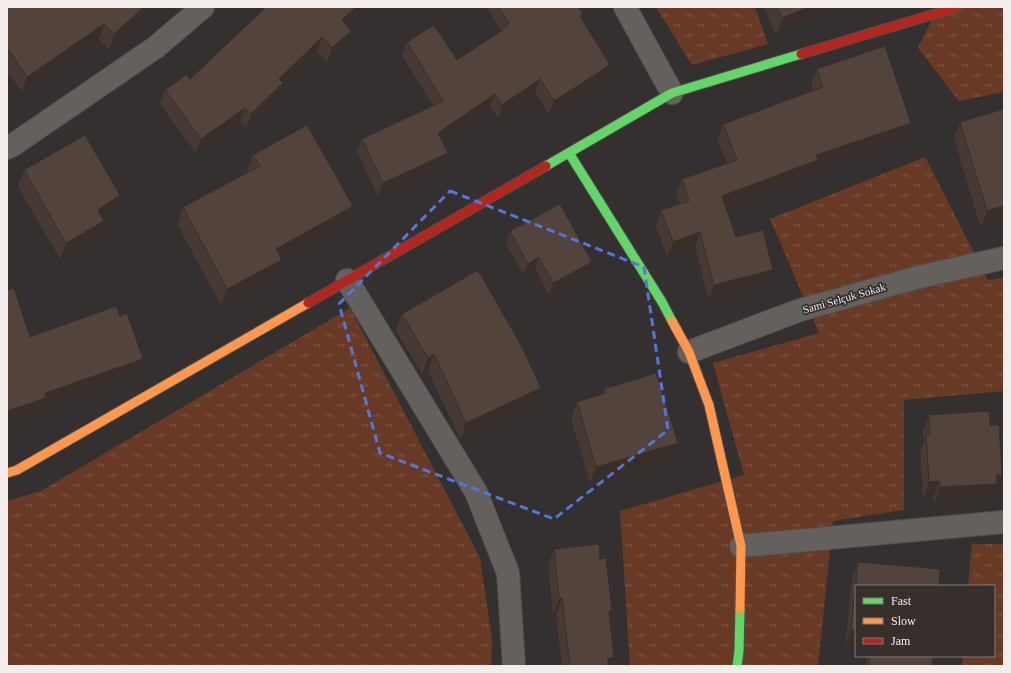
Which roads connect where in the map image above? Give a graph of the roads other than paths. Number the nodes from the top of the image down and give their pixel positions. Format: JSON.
{"nodes":[{"id":1,"x":204,"y":7,"type":"edge"},
{"id":2,"x":625,"y":7,"type":"edge"},
{"id":3,"x":958,"y":7,"type":"edge"},
{"id":4,"x":672,"y":93,"type":"junction"},
{"id":5,"x":7,"y":148,"type":"edge"},
{"id":6,"x":569,"y":153,"type":"junction"},
{"id":7,"x":1004,"y":258,"type":"edge"},
{"id":8,"x":347,"y":280,"type":"junction"},
{"id":9,"x":689,"y":352,"type":"junction"},
{"id":10,"x":7,"y":473,"type":"edge"},
{"id":11,"x":1004,"y":522,"type":"edge"},
{"id":12,"x":741,"y":546,"type":"junction"},
{"id":13,"x":514,"y":666,"type":"edge"},
{"id":14,"x":737,"y":666,"type":"edge"}],
"edges":[{"from":1,"to":5,"type":"street"},
{"from":2,"to":4,"type":"street"},
{"from":3,"to":4,"type":"street"},
{"from":4,"to":6,"type":"street"},
{"from":6,"to":8,"type":"street"},
{"from":6,"to":9,"type":"street"},
{"from":7,"to":9,"type":"street","name":"Sami Selçuk Sokak"},
{"from":8,"to":10,"type":"street"},
{"from":8,"to":13,"type":"street"},
{"from":9,"to":12,"type":"street"},
{"from":11,"to":12,"type":"street"},
{"from":12,"to":14,"type":"street"}]}
